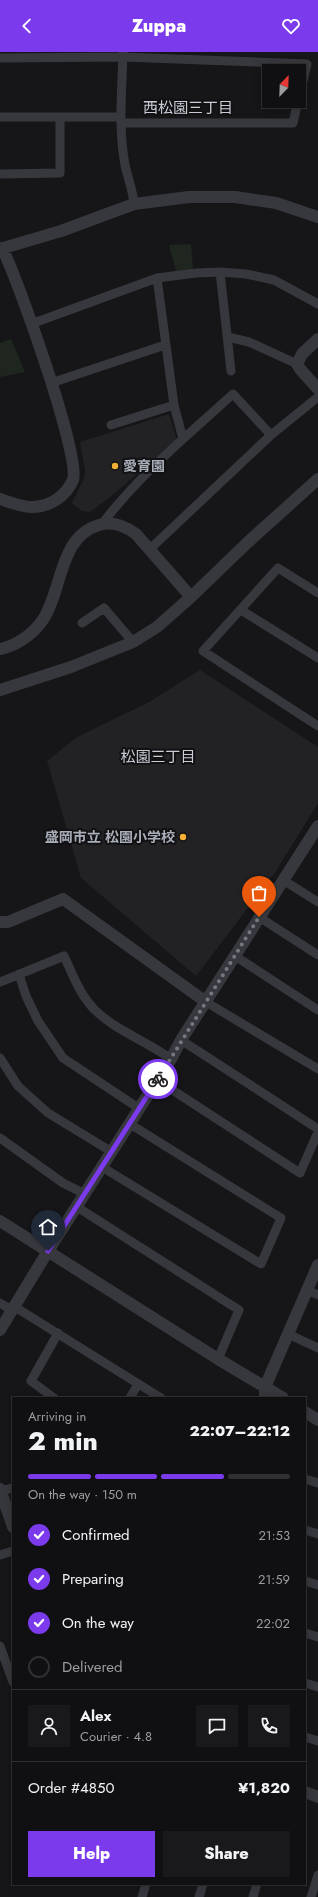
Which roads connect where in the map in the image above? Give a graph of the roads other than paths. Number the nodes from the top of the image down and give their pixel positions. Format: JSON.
{"nodes":[{"id":1,"x":123,"y":54,"type":"edge"},
{"id":2,"x":0,"y":58,"type":"edge"},
{"id":3,"x":306,"y":68,"type":"edge"},
{"id":4,"x":296,"y":108,"type":"edge"},
{"id":5,"x":0,"y":117,"type":"edge"},
{"id":6,"x":60,"y":117,"type":"junction"},
{"id":7,"x":121,"y":120,"type":"junction"},
{"id":8,"x":0,"y":174,"type":"edge"},
{"id":9,"x":134,"y":204,"type":"junction"},
{"id":10,"x":318,"y":217,"type":"edge"},
{"id":11,"x":1,"y":247,"type":"edge"},
{"id":12,"x":220,"y":272,"type":"junction"},
{"id":13,"x":157,"y":278,"type":"junction"},
{"id":14,"x":318,"y":304,"type":"edge"},
{"id":15,"x":31,"y":324,"type":"junction"},
{"id":16,"x":228,"y":336,"type":"junction"},
{"id":17,"x":318,"y":339,"type":"edge"},
{"id":18,"x":166,"y":345,"type":"junction"},
{"id":19,"x":297,"y":364,"type":"junction"},
{"id":20,"x":231,"y":371,"type":"dead end"},
{"id":21,"x":51,"y":383,"type":"junction"},
{"id":22,"x":318,"y":389,"type":"edge"},
{"id":23,"x":318,"y":397,"type":"edge"},
{"id":24,"x":174,"y":405,"type":"junction"},
{"id":25,"x":111,"y":425,"type":"dead end"},
{"id":26,"x":271,"y":435,"type":"junction"},
{"id":27,"x":183,"y":439,"type":"junction"},
{"id":28,"x":318,"y":479,"type":"edge"},
{"id":29,"x":0,"y":499,"type":"edge"},
{"id":30,"x":102,"y":524,"type":"junction"},
{"id":31,"x":150,"y":550,"type":"junction"},
{"id":32,"x":318,"y":594,"type":"edge"},
{"id":33,"x":192,"y":597,"type":"junction"},
{"id":34,"x":241,"y":610,"type":"junction"},
{"id":35,"x":82,"y":623,"type":"dead end"},
{"id":36,"x":133,"y":642,"type":"junction"},
{"id":37,"x":0,"y":649,"type":"edge"},
{"id":38,"x":318,"y":658,"type":"edge"},
{"id":39,"x":0,"y":690,"type":"edge"},
{"id":40,"x":318,"y":726,"type":"edge"},
{"id":41,"x":317,"y":833,"type":"edge"},
{"id":42,"x":283,"y":880,"type":"junction"},
{"id":43,"x":318,"y":902,"type":"edge"},
{"id":44,"x":259,"y":917,"type":"junction"},
{"id":45,"x":0,"y":922,"type":"edge"},
{"id":46,"x":318,"y":955,"type":"edge"},
{"id":47,"x":235,"y":956,"type":"junction"},
{"id":48,"x":19,"y":974,"type":"junction"},
{"id":49,"x":0,"y":982,"type":"edge"},
{"id":50,"x":206,"y":1002,"type":"junction"},
{"id":51,"x":318,"y":1010,"type":"edge"},
{"id":52,"x":181,"y":1040,"type":"junction"},
{"id":53,"x":0,"y":1058,"type":"edge"},
{"id":54,"x":171,"y":1059,"type":"junction"},
{"id":55,"x":318,"y":1070,"type":"edge"},
{"id":56,"x":157,"y":1080,"type":"junction"},
{"id":57,"x":140,"y":1109,"type":"junction"},
{"id":58,"x":130,"y":1124,"type":"junction"},
{"id":59,"x":318,"y":1129,"type":"edge"},
{"id":60,"x":318,"y":1132,"type":"edge"},
{"id":61,"x":0,"y":1138,"type":"edge"},
{"id":62,"x":112,"y":1152,"type":"junction"},
{"id":63,"x":102,"y":1167,"type":"junction"},
{"id":64,"x":85,"y":1194,"type":"junction"},
{"id":65,"x":77,"y":1207,"type":"junction"},
{"id":66,"x":0,"y":1221,"type":"edge"},
{"id":67,"x":48,"y":1251,"type":"junction"},
{"id":68,"x":318,"y":1265,"type":"edge"},
{"id":69,"x":313,"y":1292,"type":"edge"},
{"id":70,"x":0,"y":1303,"type":"edge"},
{"id":71,"x":14,"y":1309,"type":"junction"},
{"id":72,"x":0,"y":1330,"type":"edge"},
{"id":73,"x":58,"y":1333,"type":"junction"},
{"id":74,"x":288,"y":1334,"type":"junction"},
{"id":75,"x":318,"y":1348,"type":"edge"},
{"id":76,"x":218,"y":1360,"type":"junction"},
{"id":77,"x":138,"y":1384,"type":"junction"},
{"id":78,"x":265,"y":1392,"type":"edge"},
{"id":79,"x":43,"y":1395,"type":"edge"},
{"id":80,"x":131,"y":1397,"type":"edge"},
{"id":81,"x":159,"y":1397,"type":"edge"},
{"id":82,"x":280,"y":1397,"type":"edge"},
{"id":83,"x":306,"y":1413,"type":"edge"},
{"id":84,"x":318,"y":1420,"type":"edge"},
{"id":85,"x":306,"y":1479,"type":"edge"},
{"id":86,"x":318,"y":1483,"type":"edge"},
{"id":87,"x":12,"y":1488,"type":"edge"},
{"id":88,"x":0,"y":1491,"type":"edge"},
{"id":89,"x":12,"y":1524,"type":"edge"},
{"id":90,"x":306,"y":1530,"type":"edge"},
{"id":91,"x":318,"y":1534,"type":"edge"},
{"id":92,"x":12,"y":1550,"type":"edge"},
{"id":93,"x":0,"y":1555,"type":"edge"},
{"id":94,"x":306,"y":1581,"type":"edge"},
{"id":95,"x":318,"y":1585,"type":"edge"},
{"id":96,"x":306,"y":1633,"type":"edge"},
{"id":97,"x":318,"y":1637,"type":"edge"},
{"id":98,"x":0,"y":1646,"type":"edge"},
{"id":99,"x":12,"y":1679,"type":"edge"},
{"id":100,"x":306,"y":1683,"type":"edge"},
{"id":101,"x":318,"y":1687,"type":"edge"},
{"id":102,"x":306,"y":1738,"type":"edge"},
{"id":103,"x":318,"y":1742,"type":"edge"},
{"id":104,"x":306,"y":1792,"type":"edge"},
{"id":105,"x":318,"y":1797,"type":"edge"},
{"id":106,"x":318,"y":1875,"type":"edge"},
{"id":107,"x":146,"y":1885,"type":"edge"},
{"id":108,"x":203,"y":1885,"type":"edge"},
{"id":109,"x":257,"y":1885,"type":"edge"},
{"id":110,"x":142,"y":1897,"type":"edge"},
{"id":111,"x":199,"y":1897,"type":"edge"},
{"id":112,"x":253,"y":1897,"type":"edge"},
{"id":113,"x":311,"y":1897,"type":"edge"}],
"edges":[{"from":1,"to":2,"type":"street"},
{"from":1,"to":3,"type":"street"},
{"from":1,"to":7,"type":"street"},
{"from":4,"to":7,"type":"street"},
{"from":5,"to":6,"type":"street"},
{"from":6,"to":7,"type":"street"},
{"from":6,"to":8,"type":"street"},
{"from":7,"to":9,"type":"street"},
{"from":9,"to":10,"type":"street"},
{"from":9,"to":11,"type":"street"},
{"from":11,"to":15,"type":"street"},
{"from":12,"to":13,"type":"street"},
{"from":12,"to":14,"type":"street"},
{"from":12,"to":16,"type":"street"},
{"from":13,"to":15,"type":"street"},
{"from":13,"to":18,"type":"street"},
{"from":15,"to":21,"type":"street"},
{"from":16,"to":19,"type":"street"},
{"from":16,"to":20,"type":"street"},
{"from":17,"to":19,"type":"street"},
{"from":18,"to":21,"type":"street"},
{"from":18,"to":24,"type":"street"},
{"from":19,"to":22,"type":"street"},
{"from":21,"to":29,"type":"street"},
{"from":23,"to":26,"type":"street"},
{"from":24,"to":25,"type":"street"},
{"from":24,"to":27,"type":"street"},
{"from":26,"to":27,"type":"street"},
{"from":26,"to":31,"type":"street"},
{"from":27,"to":30,"type":"street"},
{"from":28,"to":33,"type":"street"},
{"from":30,"to":31,"type":"street"},
{"from":30,"to":37,"type":"street"},
{"from":31,"to":33,"type":"street"},
{"from":32,"to":34,"type":"street"},
{"from":33,"to":36,"type":"street"},
{"from":34,"to":38,"type":"street"},
{"from":34,"to":40,"type":"street"},
{"from":35,"to":36,"type":"street"},
{"from":36,"to":39,"type":"street"},
{"from":41,"to":42,"type":"street"},
{"from":42,"to":43,"type":"street"},
{"from":42,"to":44,"type":"street"},
{"from":44,"to":46,"type":"street"},
{"from":44,"to":47,"type":"street"},
{"from":45,"to":50,"type":"street"},
{"from":47,"to":50,"type":"street"},
{"from":47,"to":51,"type":"street"},
{"from":48,"to":49,"type":"street"},
{"from":48,"to":54,"type":"street"},
{"from":48,"to":57,"type":"street"},
{"from":50,"to":52,"type":"street"},
{"from":50,"to":55,"type":"street"},
{"from":52,"to":54,"type":"street"},
{"from":52,"to":59,"type":"street"},
{"from":53,"to":62,"type":"street"},
{"from":54,"to":56,"type":"street"},
{"from":56,"to":57,"type":"street"},
{"from":56,"to":60,"type":"street"},
{"from":57,"to":58,"type":"street"},
{"from":58,"to":62,"type":"street"},
{"from":58,"to":63,"type":"street"},
{"from":61,"to":64,"type":"street"},
{"from":62,"to":63,"type":"street"},
{"from":63,"to":64,"type":"street"},
{"from":64,"to":65,"type":"street"},
{"from":65,"to":67,"type":"street"},
{"from":65,"to":76,"type":"street"},
{"from":66,"to":67,"type":"street"},
{"from":67,"to":71,"type":"street"},
{"from":67,"to":76,"type":"street"},
{"from":68,"to":69,"type":"street"},
{"from":69,"to":74,"type":"street"},
{"from":70,"to":71,"type":"street"},
{"from":71,"to":72,"type":"street"},
{"from":71,"to":73,"type":"street"},
{"from":73,"to":77,"type":"street"},
{"from":73,"to":79,"type":"street"},
{"from":74,"to":75,"type":"street"},
{"from":74,"to":78,"type":"street"},
{"from":76,"to":78,"type":"street"},
{"from":77,"to":80,"type":"street"},
{"from":77,"to":81,"type":"street"},
{"from":78,"to":82,"type":"street"},
{"from":83,"to":84,"type":"street"},
{"from":85,"to":86,"type":"street"},
{"from":87,"to":88,"type":"street"},
{"from":88,"to":89,"type":"street"},
{"from":90,"to":91,"type":"street"},
{"from":92,"to":93,"type":"street"},
{"from":94,"to":95,"type":"street"},
{"from":96,"to":97,"type":"street"},
{"from":98,"to":99,"type":"street"},
{"from":100,"to":101,"type":"street"},
{"from":102,"to":103,"type":"street"},
{"from":104,"to":105,"type":"street"},
{"from":106,"to":113,"type":"street"},
{"from":107,"to":110,"type":"street"},
{"from":108,"to":111,"type":"street"},
{"from":109,"to":112,"type":"street"}]}
